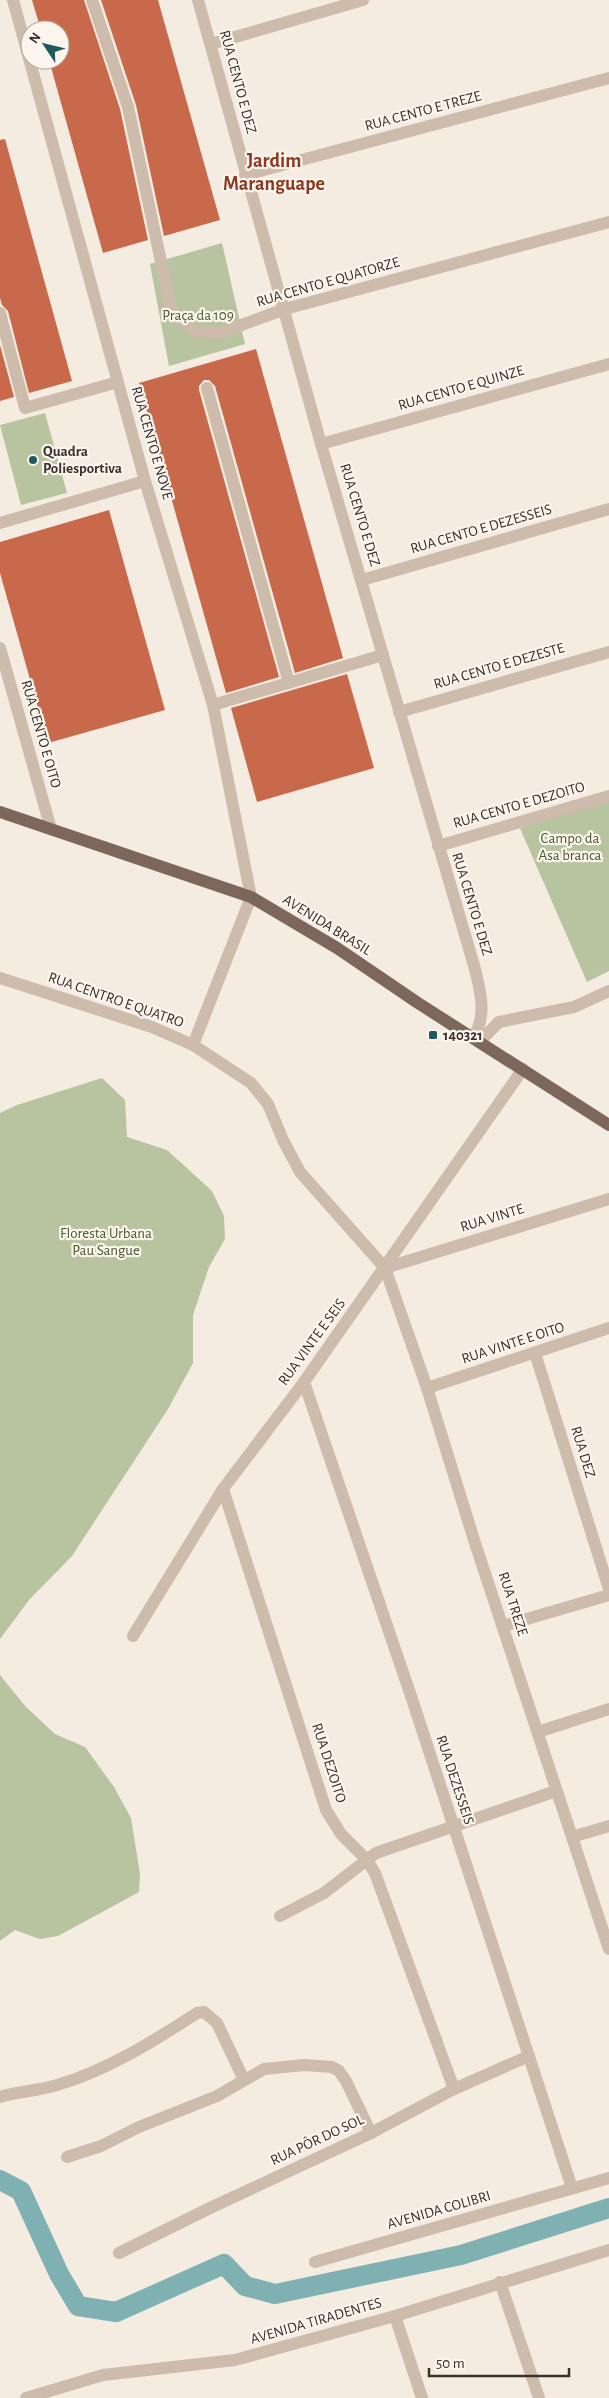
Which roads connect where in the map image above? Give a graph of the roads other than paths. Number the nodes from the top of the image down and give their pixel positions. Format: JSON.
{"nodes":[{"id":1,"x":13,"y":0,"type":"edge"},
{"id":2,"x":92,"y":0,"type":"edge"},
{"id":3,"x":198,"y":0,"type":"edge"},
{"id":4,"x":363,"y":0,"type":"edge"},
{"id":5,"x":211,"y":44,"type":"junction"},
{"id":6,"x":609,"y":78,"type":"edge"},
{"id":7,"x":246,"y":175,"type":"junction"},
{"id":8,"x":609,"y":222,"type":"edge"},
{"id":9,"x":285,"y":309,"type":"junction"},
{"id":10,"x":0,"y":313,"type":"edge"},
{"id":11,"x":609,"y":364,"type":"edge"},
{"id":12,"x":118,"y":382,"type":"junction"},
{"id":13,"x":207,"y":388,"type":"dead end"},
{"id":14,"x":322,"y":444,"type":"junction"},
{"id":15,"x":145,"y":481,"type":"junction"},
{"id":16,"x":609,"y":509,"type":"edge"},
{"id":17,"x":0,"y":523,"type":"edge"},
{"id":18,"x":362,"y":580,"type":"junction"},
{"id":19,"x":0,"y":648,"type":"edge"},
{"id":20,"x":609,"y":652,"type":"edge"},
{"id":21,"x":383,"y":655,"type":"junction"},
{"id":22,"x":289,"y":683,"type":"junction"},
{"id":23,"x":213,"y":705,"type":"junction"},
{"id":24,"x":399,"y":712,"type":"junction"},
{"id":25,"x":609,"y":796,"type":"edge"},
{"id":26,"x":0,"y":812,"type":"edge"},
{"id":27,"x":51,"y":829,"type":"junction"},
{"id":28,"x":438,"y":846,"type":"junction"},
{"id":29,"x":251,"y":897,"type":"junction"},
{"id":30,"x":0,"y":978,"type":"edge"},
{"id":31,"x":609,"y":991,"type":"edge"},
{"id":32,"x":476,"y":1040,"type":"junction"},
{"id":33,"x":193,"y":1044,"type":"junction"},
{"id":34,"x":522,"y":1069,"type":"junction"},
{"id":35,"x":609,"y":1125,"type":"edge"},
{"id":36,"x":609,"y":1200,"type":"edge"},
{"id":37,"x":385,"y":1268,"type":"junction"},
{"id":38,"x":609,"y":1328,"type":"edge"},
{"id":39,"x":535,"y":1353,"type":"junction"},
{"id":40,"x":304,"y":1382,"type":"junction"},
{"id":41,"x":427,"y":1388,"type":"junction"},
{"id":42,"x":223,"y":1490,"type":"junction"},
{"id":43,"x":609,"y":1589,"type":"edge"},
{"id":44,"x":609,"y":1594,"type":"edge"},
{"id":45,"x":503,"y":1626,"type":"junction"},
{"id":46,"x":133,"y":1636,"type":"dead end"},
{"id":47,"x":609,"y":1709,"type":"edge"},
{"id":48,"x":538,"y":1732,"type":"junction"},
{"id":49,"x":556,"y":1790,"type":"junction"},
{"id":50,"x":609,"y":1826,"type":"edge"},
{"id":51,"x":453,"y":1828,"type":"junction"},
{"id":52,"x":572,"y":1837,"type":"junction"},
{"id":53,"x":366,"y":1860,"type":"junction"},
{"id":54,"x":280,"y":1916,"type":"dead end"},
{"id":55,"x":608,"y":1945,"type":"edge"},
{"id":56,"x":529,"y":2056,"type":"junction"},
{"id":57,"x":244,"y":2080,"type":"junction"},
{"id":58,"x":454,"y":2089,"type":"junction"},
{"id":59,"x":0,"y":2097,"type":"edge"},
{"id":60,"x":371,"y":2133,"type":"junction"},
{"id":61,"x":67,"y":2158,"type":"dead end"},
{"id":62,"x":609,"y":2178,"type":"edge"},
{"id":63,"x":572,"y":2188,"type":"junction"},
{"id":64,"x":609,"y":2250,"type":"edge"},
{"id":65,"x":119,"y":2253,"type":"dead end"},
{"id":66,"x":315,"y":2262,"type":"dead end"},
{"id":67,"x":500,"y":2282,"type":"junction"},
{"id":68,"x":395,"y":2316,"type":"junction"},
{"id":69,"x":26,"y":2398,"type":"edge"},
{"id":70,"x":422,"y":2398,"type":"edge"},
{"id":71,"x":539,"y":2398,"type":"edge"}],
"edges":[{"from":1,"to":12,"type":"street","name":"RUA CENTO E NOVE"},
{"from":2,"to":9,"type":"street","name":"RUA CENTO E QUATORZE"},
{"from":3,"to":5,"type":"street","name":"RUA CENTO E DEZ"},
{"from":4,"to":5,"type":"street"},
{"from":5,"to":7,"type":"street","name":"RUA CENTO E DEZ"},
{"from":6,"to":7,"type":"street","name":"RUA CENTO E TREZE"},
{"from":7,"to":9,"type":"street","name":"RUA CENTO E DEZ"},
{"from":8,"to":9,"type":"street","name":"RUA CENTO E QUATORZE"},
{"from":9,"to":14,"type":"street","name":"RUA CENTO E DEZ"},
{"from":10,"to":12,"type":"street"},
{"from":11,"to":14,"type":"street","name":"RUA CENTO E QUINZE"},
{"from":12,"to":15,"type":"street","name":"RUA CENTO E NOVE"},
{"from":13,"to":22,"type":"street"},
{"from":14,"to":18,"type":"street","name":"RUA CENTO E DEZ"},
{"from":15,"to":17,"type":"street"},
{"from":15,"to":23,"type":"street","name":"RUA CENTO E NOVE"},
{"from":16,"to":18,"type":"street","name":"RUA CENTO E DEZESSEIS"},
{"from":18,"to":21,"type":"street","name":"RUA CENTO E DEZ"},
{"from":19,"to":27,"type":"street","name":"RUA CENTO E OITO"},
{"from":20,"to":24,"type":"street","name":"RUA CENTO E DEZESTE"},
{"from":21,"to":22,"type":"street"},
{"from":21,"to":24,"type":"street","name":"RUA CENTO E DEZ"},
{"from":22,"to":23,"type":"street"},
{"from":23,"to":29,"type":"street","name":"RUA CENTO E NOVE"},
{"from":24,"to":28,"type":"street","name":"RUA CENTO E DEZ"},
{"from":25,"to":28,"type":"street","name":"RUA CENTO E DEZOITO"},
{"from":26,"to":27,"type":"main road","name":"AVENIDA BRASIL"},
{"from":27,"to":29,"type":"main road","name":"AVENIDA BRASIL"},
{"from":28,"to":32,"type":"street","name":"RUA CENTO E DEZ"},
{"from":29,"to":32,"type":"main road","name":"AVENIDA BRASIL"},
{"from":29,"to":33,"type":"street"},
{"from":30,"to":33,"type":"street","name":"RUA CENTRO E QUATRO"},
{"from":31,"to":32,"type":"street"},
{"from":32,"to":34,"type":"main road","name":"AVENIDA BRASIL"},
{"from":33,"to":37,"type":"street","name":"RUA CENTRO E QUATRO"},
{"from":34,"to":35,"type":"main road","name":"AVENIDA BRASIL"},
{"from":34,"to":37,"type":"street","name":"RUA VINTE E SEIS"},
{"from":36,"to":37,"type":"street","name":"RUA VINTE"},
{"from":37,"to":40,"type":"street","name":"RUA VINTE E SEIS"},
{"from":37,"to":41,"type":"street","name":"RUA TREZE"},
{"from":38,"to":39,"type":"street","name":"RUA VINTE E OITO"},
{"from":39,"to":41,"type":"street","name":"RUA VINTE E OITO"},
{"from":39,"to":43,"type":"street","name":"RUA DEZ"},
{"from":40,"to":42,"type":"street","name":"RUA VINTE E SEIS"},
{"from":40,"to":51,"type":"street","name":"RUA DEZESSEIS"},
{"from":41,"to":45,"type":"street","name":"RUA TREZE"},
{"from":42,"to":46,"type":"street","name":"RUA VINTE E SEIS"},
{"from":42,"to":53,"type":"street","name":"RUA DEZOITO"},
{"from":44,"to":45,"type":"street"},
{"from":45,"to":48,"type":"street","name":"RUA TREZE"},
{"from":47,"to":48,"type":"street"},
{"from":48,"to":49,"type":"street","name":"RUA TREZE"},
{"from":49,"to":51,"type":"street"},
{"from":49,"to":52,"type":"street","name":"RUA TREZE"},
{"from":50,"to":52,"type":"street"},
{"from":51,"to":53,"type":"street"},
{"from":51,"to":56,"type":"street","name":"RUA DEZESSEIS"},
{"from":52,"to":55,"type":"street","name":"RUA TREZE"},
{"from":53,"to":54,"type":"street"},
{"from":53,"to":58,"type":"street","name":"RUA DEZOITO"},
{"from":56,"to":58,"type":"street","name":"RUA PÔR DO SOL"},
{"from":56,"to":63,"type":"street","name":"RUA DEZESSEIS"},
{"from":57,"to":59,"type":"street"},
{"from":57,"to":60,"type":"street"},
{"from":57,"to":61,"type":"street"},
{"from":58,"to":60,"type":"street","name":"RUA PÔR DO SOL"},
{"from":60,"to":65,"type":"street","name":"RUA PÔR DO SOL"},
{"from":62,"to":63,"type":"street"},
{"from":63,"to":66,"type":"street","name":"AVENIDA COLIBRI"},
{"from":64,"to":67,"type":"street","name":"AVENIDA TIRADENTES"},
{"from":67,"to":68,"type":"street","name":"AVENIDA TIRADENTES"},
{"from":67,"to":71,"type":"street"},
{"from":68,"to":69,"type":"street","name":"AVENIDA TIRADENTES"},
{"from":68,"to":70,"type":"street"}]}
